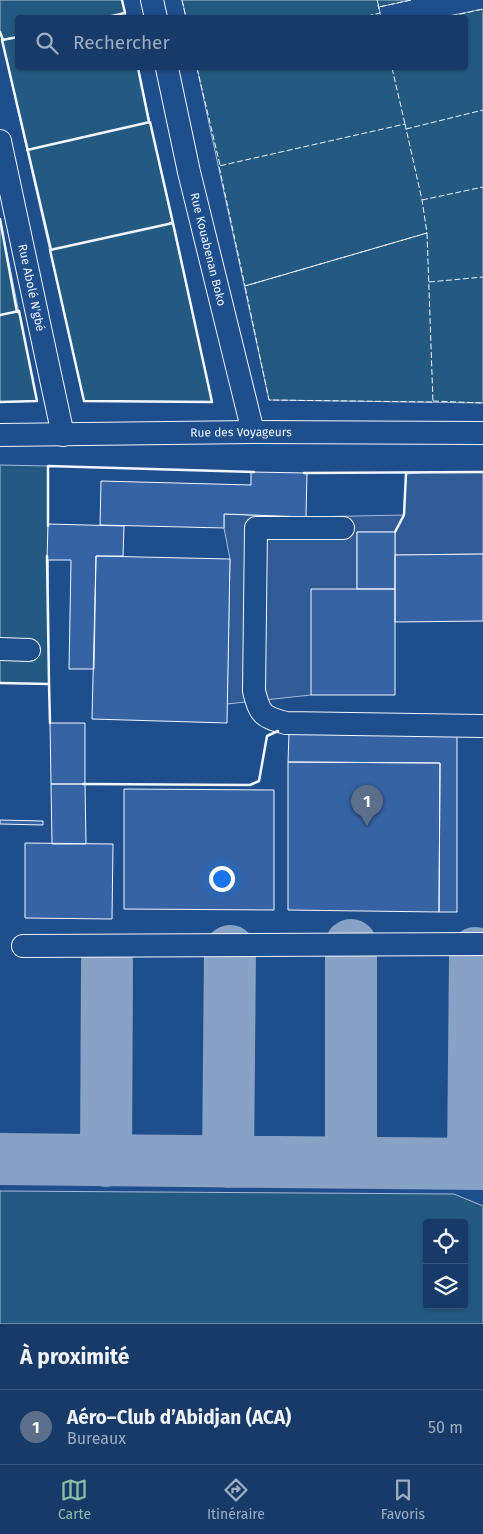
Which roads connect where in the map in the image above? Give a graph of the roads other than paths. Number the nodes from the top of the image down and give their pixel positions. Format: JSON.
{"nodes":[{"id":1,"x":152,"y":0,"type":"edge"},
{"id":2,"x":155,"y":15,"type":"edge"},
{"id":3,"x":166,"y":70,"type":"edge"},
{"id":4,"x":0,"y":141,"type":"edge"},
{"id":5,"x":252,"y":432,"type":"junction"},
{"id":6,"x":483,"y":433,"type":"edge"},
{"id":7,"x":0,"y":435,"type":"edge"},
{"id":8,"x":63,"y":435,"type":"junction"},
{"id":9,"x":343,"y":528,"type":"dead end"},
{"id":10,"x":1,"y":649,"type":"edge"},
{"id":11,"x":29,"y":650,"type":"dead end"},
{"id":12,"x":483,"y":726,"type":"edge"},
{"id":13,"x":483,"y":944,"type":"edge"},
{"id":14,"x":23,"y":946,"type":"dead end"}],
"edges":[{"from":1,"to":2,"type":"street"},
{"from":3,"to":5,"type":"street","name":"Rue Kouabenan Boko"},
{"from":4,"to":8,"type":"street","name":"Rue Abolé N'gbé"},
{"from":5,"to":6,"type":"street","name":"Rue des Voyageurs"},
{"from":5,"to":8,"type":"street","name":"Rue des Voyageurs"},
{"from":7,"to":8,"type":"street","name":"Rue des Voyageurs"},
{"from":9,"to":12,"type":"street"},
{"from":10,"to":11,"type":"street"},
{"from":13,"to":14,"type":"street"}]}
